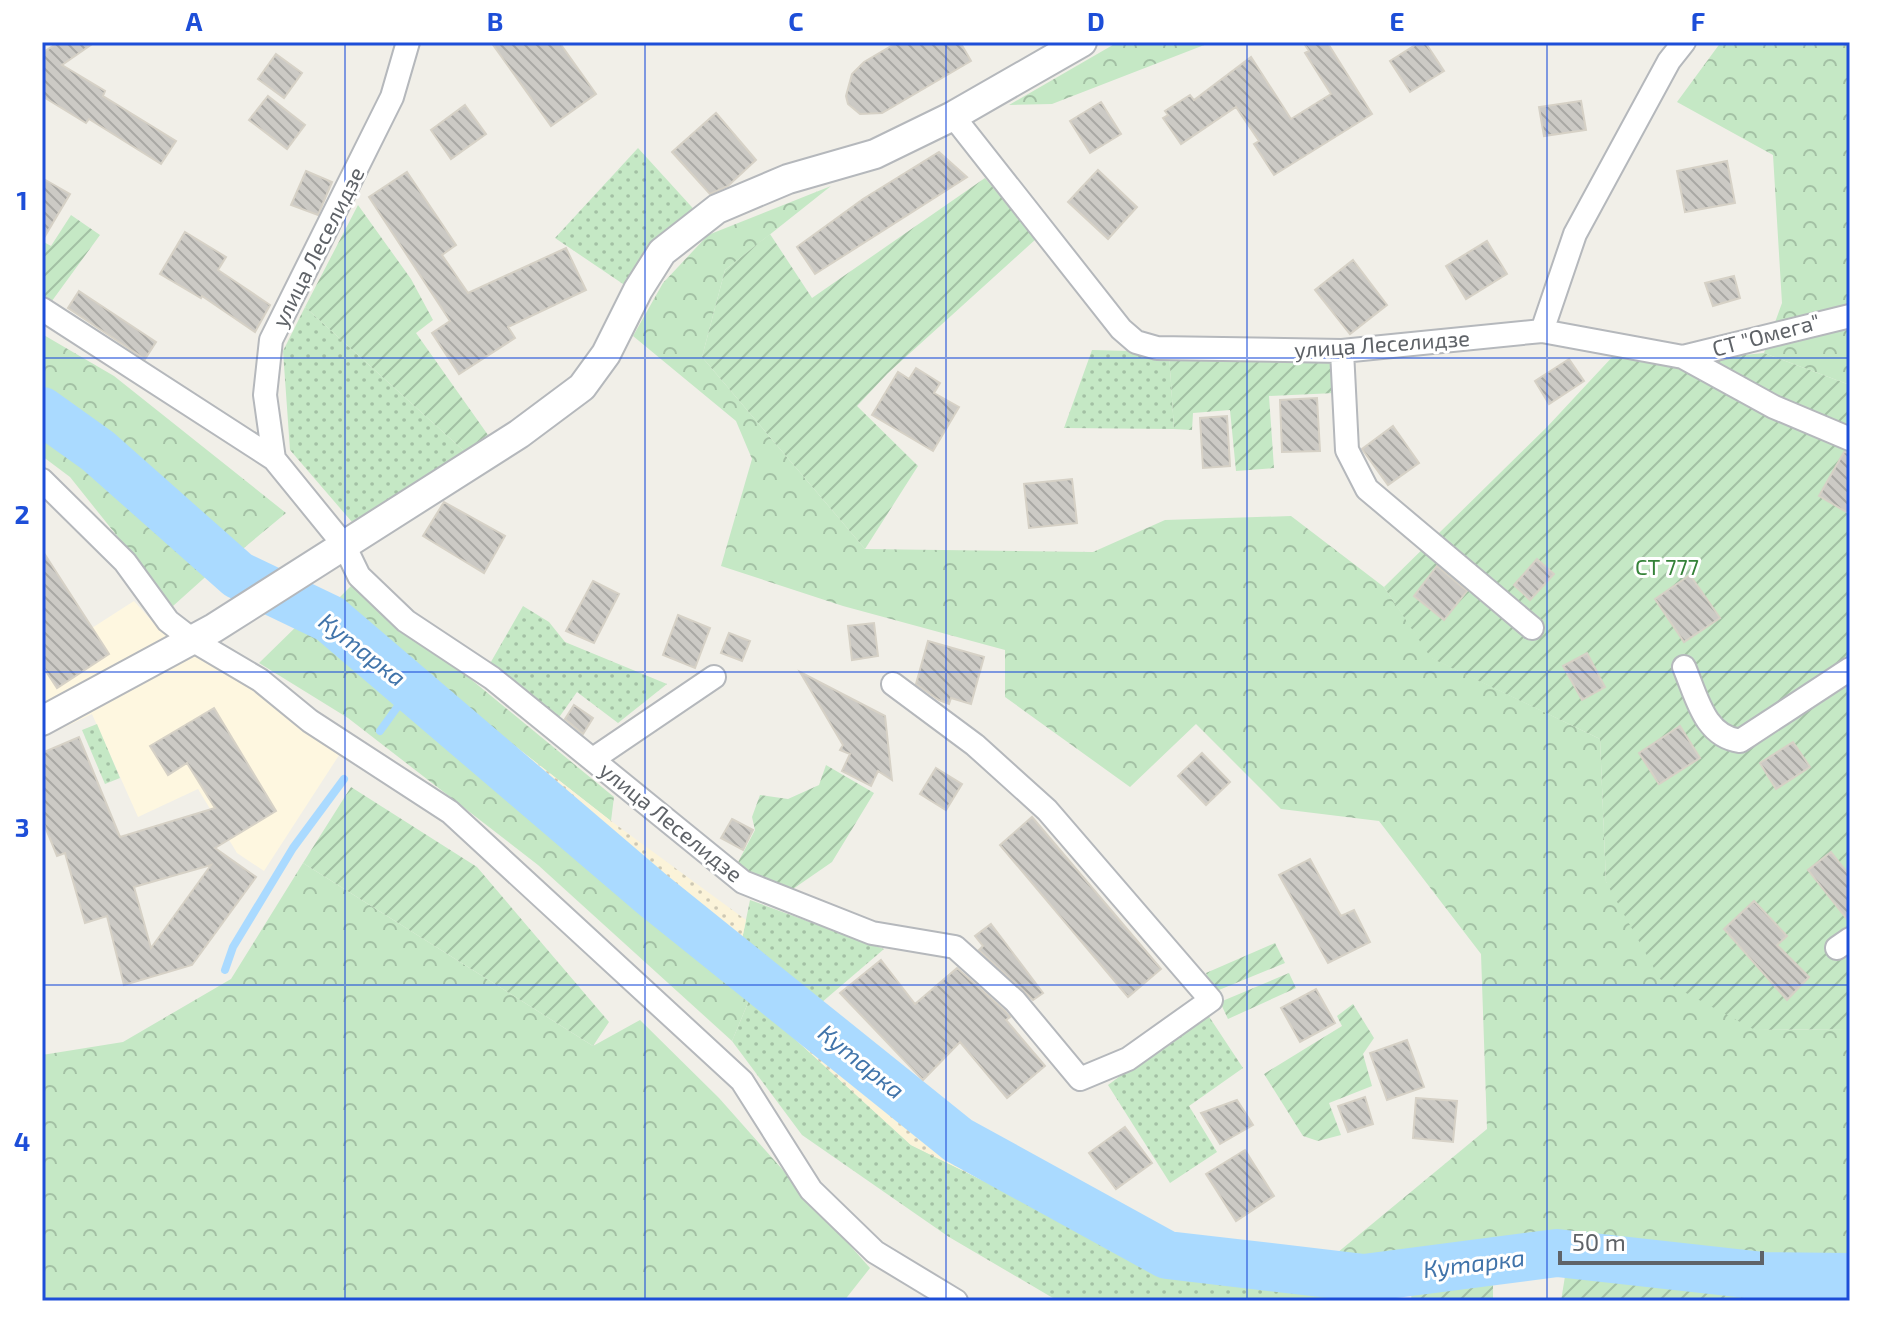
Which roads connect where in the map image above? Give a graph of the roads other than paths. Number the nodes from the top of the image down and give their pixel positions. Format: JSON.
{"nodes":[{"id":1,"x":408,"y":42,"type":"edge"},
{"id":2,"x":1082,"y":42,"type":"edge"},
{"id":3,"x":1684,"y":42,"type":"edge"},
{"id":4,"x":953,"y":116,"type":"junction"},
{"id":5,"x":42,"y":309,"type":"edge"},
{"id":6,"x":1850,"y":316,"type":"edge"},
{"id":7,"x":1542,"y":331,"type":"junction"},
{"id":8,"x":1342,"y":351,"type":"junction"},
{"id":9,"x":1683,"y":357,"type":"junction"},
{"id":10,"x":1850,"y":439,"type":"edge"},
{"id":11,"x":274,"y":459,"type":"junction"},
{"id":12,"x":42,"y":480,"type":"edge"},
{"id":13,"x":344,"y":545,"type":"junction"},
{"id":14,"x":1532,"y":628,"type":"dead end"},
{"id":15,"x":204,"y":634,"type":"junction"},
{"id":16,"x":1684,"y":667,"type":"dead end"},
{"id":17,"x":1850,"y":669,"type":"edge"},
{"id":18,"x":714,"y":677,"type":"dead end"},
{"id":19,"x":893,"y":684,"type":"dead end"},
{"id":20,"x":42,"y":721,"type":"edge"},
{"id":21,"x":593,"y":759,"type":"junction"},
{"id":22,"x":956,"y":1301,"type":"edge"}],
"edges":[{"from":1,"to":11,"type":"street","name":"улица Леселидзе"},
{"from":2,"to":4,"type":"street"},
{"from":3,"to":7,"type":"street"},
{"from":4,"to":8,"type":"street","name":"улица Леселидзе"},
{"from":4,"to":13,"type":"street"},
{"from":5,"to":11,"type":"street","name":"улица Леселидзе"},
{"from":6,"to":9,"type":"street","name":"СТ \"Омега\""},
{"from":7,"to":8,"type":"street","name":"улица Леселидзе"},
{"from":7,"to":9,"type":"street","name":"улица Леселидзе"},
{"from":8,"to":14,"type":"street"},
{"from":9,"to":10,"type":"street","name":"улица Леселидзе"},
{"from":11,"to":13,"type":"street","name":"улица Леселидзе"},
{"from":12,"to":15,"type":"street"},
{"from":13,"to":15,"type":"street"},
{"from":13,"to":21,"type":"street","name":"улица Леселидзе"},
{"from":15,"to":20,"type":"street"},
{"from":15,"to":22,"type":"street"},
{"from":16,"to":17,"type":"street"},
{"from":18,"to":21,"type":"street"},
{"from":19,"to":21,"type":"street","name":"улица Леселидзе"}]}
